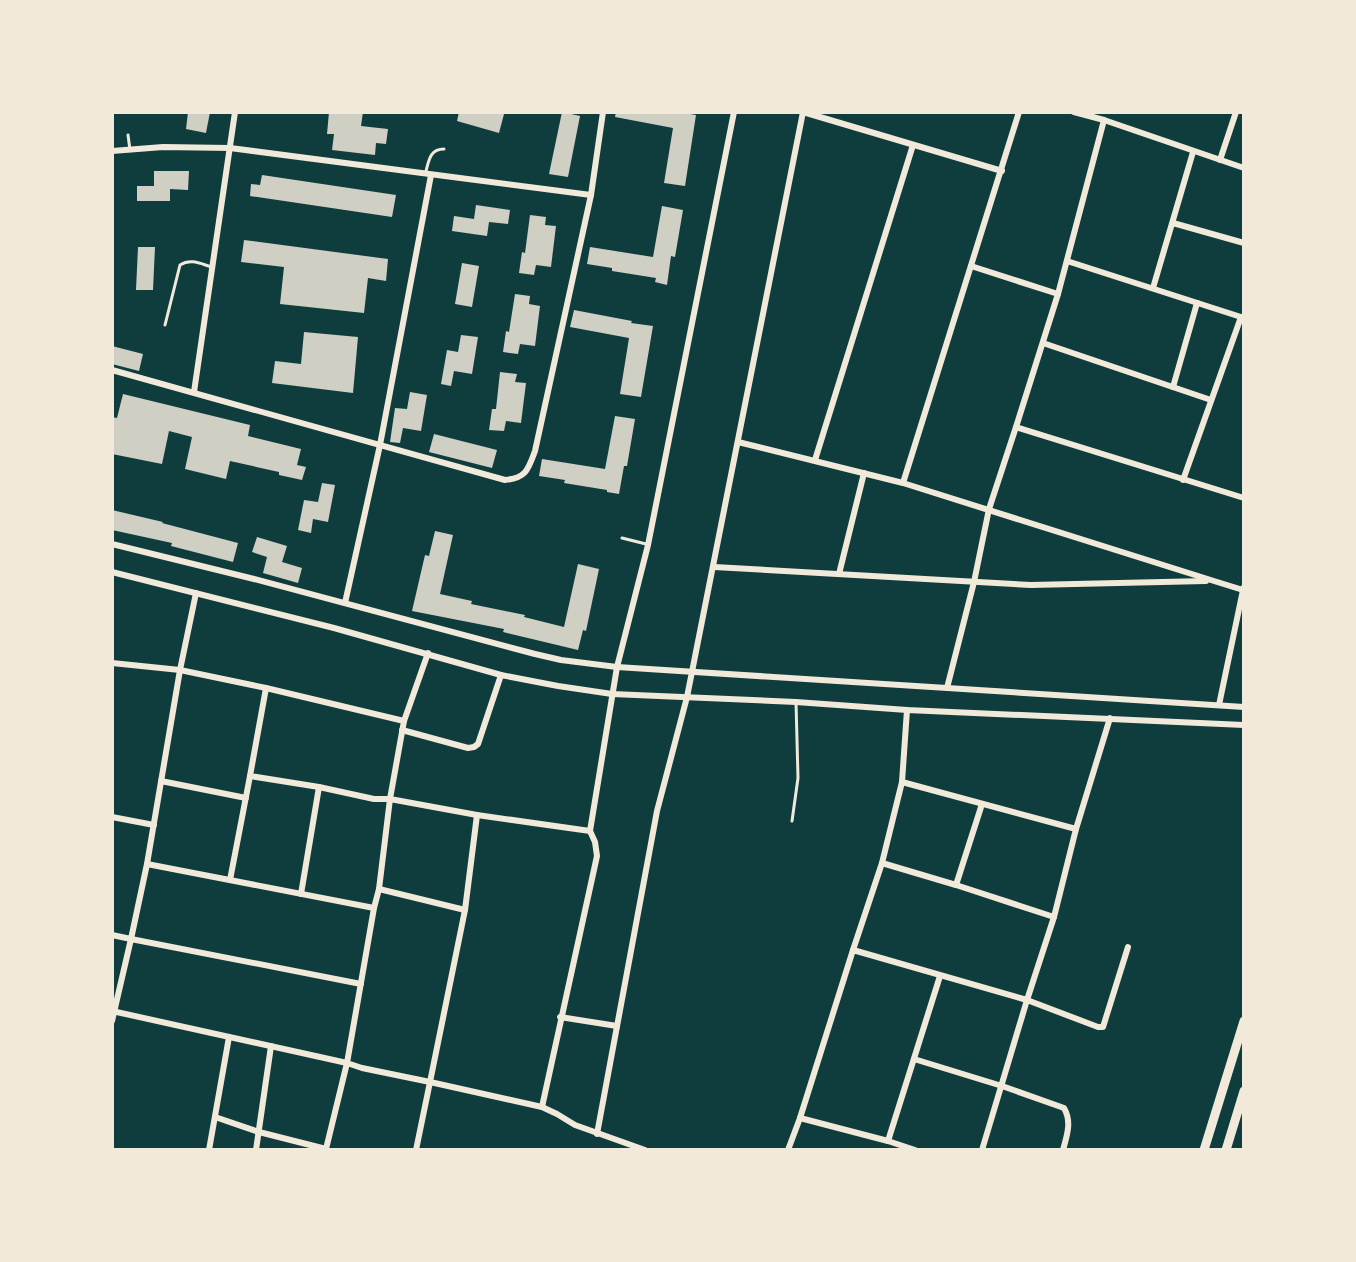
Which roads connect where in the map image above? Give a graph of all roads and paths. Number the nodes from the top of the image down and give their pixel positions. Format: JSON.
{"nodes":[{"id":1,"x":235,"y":112,"type":"edge"},
{"id":2,"x":603,"y":112,"type":"edge"},
{"id":3,"x":734,"y":112,"type":"edge"},
{"id":4,"x":803,"y":112,"type":"edge"},
{"id":5,"x":1019,"y":112,"type":"edge"},
{"id":6,"x":1074,"y":112,"type":"edge"},
{"id":7,"x":1236,"y":112,"type":"edge"},
{"id":8,"x":1104,"y":120,"type":"junction"},
{"id":9,"x":128,"y":135,"type":"dead end"},
{"id":10,"x":913,"y":145,"type":"junction"},
{"id":11,"x":230,"y":148,"type":"junction"},
{"id":12,"x":444,"y":149,"type":"dead end"},
{"id":13,"x":130,"y":150,"type":"junction"},
{"id":14,"x":112,"y":151,"type":"edge"},
{"id":15,"x":1193,"y":152,"type":"junction"},
{"id":16,"x":1220,"y":160,"type":"junction"},
{"id":17,"x":1244,"y":168,"type":"edge"},
{"id":18,"x":1002,"y":171,"type":"junction"},
{"id":19,"x":429,"y":174,"type":"junction"},
{"id":20,"x":591,"y":195,"type":"junction"},
{"id":21,"x":1173,"y":223,"type":"junction"},
{"id":22,"x":1244,"y":243,"type":"edge"},
{"id":23,"x":1067,"y":261,"type":"junction"},
{"id":24,"x":971,"y":266,"type":"junction"},
{"id":25,"x":212,"y":267,"type":"junction"},
{"id":26,"x":1153,"y":288,"type":"junction"},
{"id":27,"x":1058,"y":294,"type":"junction"},
{"id":28,"x":1197,"y":303,"type":"junction"},
{"id":29,"x":407,"y":304,"type":"junction"},
{"id":30,"x":417,"y":306,"type":"dead end"},
{"id":31,"x":1242,"y":317,"type":"edge"},
{"id":32,"x":165,"y":325,"type":"dead end"},
{"id":33,"x":1043,"y":343,"type":"junction"},
{"id":34,"x":112,"y":370,"type":"edge"},
{"id":35,"x":1173,"y":387,"type":"junction"},
{"id":36,"x":194,"y":392,"type":"junction"},
{"id":37,"x":1211,"y":400,"type":"junction"},
{"id":38,"x":1016,"y":427,"type":"junction"},
{"id":39,"x":738,"y":442,"type":"junction"},
{"id":40,"x":380,"y":445,"type":"junction"},
{"id":41,"x":815,"y":460,"type":"junction"},
{"id":42,"x":864,"y":473,"type":"junction"},
{"id":43,"x":1183,"y":480,"type":"junction"},
{"id":44,"x":903,"y":483,"type":"junction"},
{"id":45,"x":1244,"y":498,"type":"edge"},
{"id":46,"x":989,"y":509,"type":"junction"},
{"id":47,"x":622,"y":538,"type":"dead end"},
{"id":48,"x":112,"y":544,"type":"edge"},
{"id":49,"x":648,"y":545,"type":"junction"},
{"id":50,"x":714,"y":567,"type":"junction"},
{"id":51,"x":112,"y":572,"type":"edge"},
{"id":52,"x":839,"y":574,"type":"junction"},
{"id":53,"x":1214,"y":581,"type":"junction"},
{"id":54,"x":974,"y":582,"type":"junction"},
{"id":55,"x":1244,"y":588,"type":"edge"},
{"id":56,"x":196,"y":593,"type":"junction"},
{"id":57,"x":345,"y":603,"type":"junction"},
{"id":58,"x":428,"y":653,"type":"junction"},
{"id":59,"x":112,"y":663,"type":"edge"},
{"id":60,"x":617,"y":667,"type":"junction"},
{"id":61,"x":180,"y":670,"type":"junction"},
{"id":62,"x":692,"y":672,"type":"junction"},
{"id":63,"x":501,"y":675,"type":"junction"},
{"id":64,"x":266,"y":688,"type":"junction"},
{"id":65,"x":947,"y":688,"type":"junction"},
{"id":66,"x":612,"y":694,"type":"junction"},
{"id":67,"x":687,"y":697,"type":"junction"},
{"id":68,"x":796,"y":702,"type":"junction"},
{"id":69,"x":1219,"y":705,"type":"junction"},
{"id":70,"x":1244,"y":707,"type":"edge"},
{"id":71,"x":907,"y":710,"type":"junction"},
{"id":72,"x":1110,"y":718,"type":"junction"},
{"id":73,"x":404,"y":721,"type":"junction"},
{"id":74,"x":1244,"y":725,"type":"edge"},
{"id":75,"x":402,"y":730,"type":"junction"},
{"id":76,"x":250,"y":776,"type":"junction"},
{"id":77,"x":161,"y":781,"type":"junction"},
{"id":78,"x":902,"y":782,"type":"junction"},
{"id":79,"x":319,"y":787,"type":"junction"},
{"id":80,"x":246,"y":798,"type":"junction"},
{"id":81,"x":390,"y":799,"type":"junction"},
{"id":82,"x":982,"y":804,"type":"junction"},
{"id":83,"x":477,"y":815,"type":"junction"},
{"id":84,"x":112,"y":817,"type":"edge"},
{"id":85,"x":792,"y":821,"type":"dead end"},
{"id":86,"x":154,"y":825,"type":"junction"},
{"id":87,"x":1076,"y":829,"type":"junction"},
{"id":88,"x":590,"y":831,"type":"junction"},
{"id":89,"x":882,"y":863,"type":"junction"},
{"id":90,"x":147,"y":864,"type":"junction"},
{"id":91,"x":230,"y":880,"type":"junction"},
{"id":92,"x":956,"y":885,"type":"junction"},
{"id":93,"x":379,"y":889,"type":"junction"},
{"id":94,"x":301,"y":894,"type":"junction"},
{"id":95,"x":374,"y":908,"type":"junction"},
{"id":96,"x":465,"y":910,"type":"junction"},
{"id":97,"x":1054,"y":917,"type":"junction"},
{"id":98,"x":112,"y":935,"type":"edge"},
{"id":99,"x":131,"y":939,"type":"junction"},
{"id":100,"x":1128,"y":947,"type":"dead end"},
{"id":101,"x":853,"y":950,"type":"junction"},
{"id":102,"x":940,"y":976,"type":"junction"},
{"id":103,"x":361,"y":984,"type":"junction"},
{"id":104,"x":1027,"y":1000,"type":"junction"},
{"id":105,"x":113,"y":1011,"type":"edge"},
{"id":106,"x":560,"y":1017,"type":"junction"},
{"id":107,"x":112,"y":1021,"type":"edge"},
{"id":108,"x":1244,"y":1021,"type":"edge"},
{"id":109,"x":617,"y":1026,"type":"junction"},
{"id":110,"x":229,"y":1037,"type":"junction"},
{"id":111,"x":271,"y":1046,"type":"junction"},
{"id":112,"x":914,"y":1059,"type":"junction"},
{"id":113,"x":347,"y":1063,"type":"junction"},
{"id":114,"x":430,"y":1082,"type":"junction"},
{"id":115,"x":1002,"y":1086,"type":"junction"},
{"id":116,"x":1244,"y":1091,"type":"edge"},
{"id":117,"x":542,"y":1107,"type":"junction"},
{"id":118,"x":215,"y":1117,"type":"junction"},
{"id":119,"x":800,"y":1118,"type":"junction"},
{"id":120,"x":259,"y":1132,"type":"junction"},
{"id":121,"x":597,"y":1134,"type":"junction"},
{"id":122,"x":888,"y":1141,"type":"junction"},
{"id":123,"x":326,"y":1149,"type":"edge"},
{"id":124,"x":209,"y":1150,"type":"edge"},
{"id":125,"x":256,"y":1150,"type":"edge"},
{"id":126,"x":416,"y":1150,"type":"edge"},
{"id":127,"x":645,"y":1150,"type":"edge"},
{"id":128,"x":788,"y":1150,"type":"edge"},
{"id":129,"x":915,"y":1150,"type":"edge"},
{"id":130,"x":982,"y":1150,"type":"edge"},
{"id":131,"x":1063,"y":1150,"type":"edge"},
{"id":132,"x":1204,"y":1150,"type":"edge"},
{"id":133,"x":1226,"y":1150,"type":"edge"}],
"edges":[{"from":1,"to":11,"type":"street"},
{"from":2,"to":20,"type":"street"},
{"from":3,"to":49,"type":"street"},
{"from":4,"to":10,"type":"street"},
{"from":4,"to":39,"type":"street"},
{"from":5,"to":18,"type":"street"},
{"from":6,"to":8,"type":"street"},
{"from":7,"to":16,"type":"street"},
{"from":8,"to":15,"type":"street"},
{"from":8,"to":23,"type":"street"},
{"from":9,"to":13,"type":"lane"},
{"from":10,"to":18,"type":"street"},
{"from":10,"to":41,"type":"street"},
{"from":11,"to":13,"type":"street"},
{"from":11,"to":19,"type":"street"},
{"from":11,"to":25,"type":"street"},
{"from":12,"to":19,"type":"lane"},
{"from":13,"to":14,"type":"street"},
{"from":15,"to":16,"type":"street"},
{"from":15,"to":21,"type":"street"},
{"from":16,"to":17,"type":"street"},
{"from":18,"to":24,"type":"street"},
{"from":19,"to":20,"type":"street"},
{"from":19,"to":29,"type":"street"},
{"from":20,"to":40,"type":"street"},
{"from":21,"to":22,"type":"street"},
{"from":21,"to":26,"type":"street"},
{"from":23,"to":26,"type":"street"},
{"from":23,"to":27,"type":"street"},
{"from":24,"to":27,"type":"street"},
{"from":24,"to":44,"type":"street"},
{"from":25,"to":32,"type":"lane"},
{"from":25,"to":36,"type":"street"},
{"from":26,"to":28,"type":"street"},
{"from":27,"to":33,"type":"street"},
{"from":28,"to":31,"type":"street"},
{"from":28,"to":35,"type":"street"},
{"from":29,"to":30,"type":"lane"},
{"from":29,"to":40,"type":"street"},
{"from":31,"to":37,"type":"street"},
{"from":33,"to":35,"type":"street"},
{"from":33,"to":38,"type":"street"},
{"from":34,"to":36,"type":"street"},
{"from":35,"to":37,"type":"street"},
{"from":36,"to":40,"type":"street"},
{"from":37,"to":43,"type":"street"},
{"from":38,"to":43,"type":"street"},
{"from":38,"to":46,"type":"street"},
{"from":39,"to":41,"type":"street"},
{"from":39,"to":50,"type":"street"},
{"from":40,"to":57,"type":"street"},
{"from":41,"to":42,"type":"street"},
{"from":42,"to":44,"type":"street"},
{"from":42,"to":52,"type":"street"},
{"from":43,"to":45,"type":"street"},
{"from":44,"to":46,"type":"street"},
{"from":46,"to":53,"type":"street"},
{"from":46,"to":54,"type":"street"},
{"from":47,"to":49,"type":"lane"},
{"from":48,"to":57,"type":"street"},
{"from":49,"to":60,"type":"street"},
{"from":50,"to":52,"type":"street"},
{"from":50,"to":62,"type":"street"},
{"from":51,"to":56,"type":"street"},
{"from":52,"to":54,"type":"street"},
{"from":53,"to":54,"type":"street"},
{"from":53,"to":55,"type":"street"},
{"from":54,"to":65,"type":"street"},
{"from":55,"to":69,"type":"street"},
{"from":56,"to":58,"type":"street"},
{"from":56,"to":61,"type":"street"},
{"from":57,"to":60,"type":"street"},
{"from":58,"to":63,"type":"street"},
{"from":58,"to":73,"type":"street"},
{"from":59,"to":61,"type":"street"},
{"from":60,"to":62,"type":"street"},
{"from":60,"to":66,"type":"street"},
{"from":61,"to":64,"type":"street"},
{"from":61,"to":77,"type":"street"},
{"from":62,"to":65,"type":"street"},
{"from":62,"to":67,"type":"street"},
{"from":63,"to":66,"type":"street"},
{"from":63,"to":75,"type":"street"},
{"from":64,"to":73,"type":"street"},
{"from":64,"to":76,"type":"street"},
{"from":65,"to":69,"type":"street"},
{"from":66,"to":67,"type":"street"},
{"from":66,"to":88,"type":"street"},
{"from":67,"to":68,"type":"street"},
{"from":67,"to":109,"type":"street"},
{"from":68,"to":71,"type":"street"},
{"from":68,"to":85,"type":"lane"},
{"from":69,"to":70,"type":"street"},
{"from":71,"to":72,"type":"street"},
{"from":71,"to":78,"type":"street"},
{"from":72,"to":74,"type":"street"},
{"from":72,"to":87,"type":"street"},
{"from":73,"to":75,"type":"street"},
{"from":75,"to":81,"type":"street"},
{"from":76,"to":79,"type":"street"},
{"from":76,"to":80,"type":"street"},
{"from":77,"to":80,"type":"street"},
{"from":77,"to":86,"type":"street"},
{"from":78,"to":82,"type":"street"},
{"from":78,"to":89,"type":"street"},
{"from":79,"to":81,"type":"street"},
{"from":79,"to":94,"type":"street"},
{"from":80,"to":91,"type":"street"},
{"from":81,"to":83,"type":"street"},
{"from":81,"to":93,"type":"street"},
{"from":82,"to":87,"type":"street"},
{"from":82,"to":92,"type":"street"},
{"from":83,"to":88,"type":"street"},
{"from":83,"to":96,"type":"street"},
{"from":84,"to":86,"type":"street"},
{"from":86,"to":90,"type":"street"},
{"from":87,"to":97,"type":"street"},
{"from":88,"to":106,"type":"street"},
{"from":89,"to":92,"type":"street"},
{"from":89,"to":101,"type":"street"},
{"from":90,"to":91,"type":"street"},
{"from":90,"to":99,"type":"street"},
{"from":91,"to":94,"type":"street"},
{"from":92,"to":97,"type":"street"},
{"from":93,"to":95,"type":"street"},
{"from":93,"to":96,"type":"street"},
{"from":94,"to":95,"type":"street"},
{"from":95,"to":103,"type":"street"},
{"from":96,"to":114,"type":"street"},
{"from":97,"to":104,"type":"street"},
{"from":98,"to":99,"type":"street"},
{"from":99,"to":103,"type":"street"},
{"from":99,"to":105,"type":"street"},
{"from":100,"to":104,"type":"street"},
{"from":101,"to":102,"type":"street"},
{"from":101,"to":119,"type":"street"},
{"from":102,"to":104,"type":"street"},
{"from":102,"to":112,"type":"street"},
{"from":103,"to":113,"type":"street"},
{"from":104,"to":115,"type":"street"},
{"from":105,"to":107,"type":"street"},
{"from":105,"to":110,"type":"street"},
{"from":106,"to":109,"type":"street"},
{"from":106,"to":117,"type":"street"},
{"from":108,"to":132,"type":"main road"},
{"from":109,"to":121,"type":"street"},
{"from":110,"to":111,"type":"street"},
{"from":110,"to":118,"type":"street"},
{"from":111,"to":113,"type":"street"},
{"from":111,"to":120,"type":"street"},
{"from":112,"to":115,"type":"street"},
{"from":112,"to":122,"type":"street"},
{"from":113,"to":114,"type":"street"},
{"from":113,"to":123,"type":"street"},
{"from":114,"to":117,"type":"street"},
{"from":114,"to":126,"type":"street"},
{"from":115,"to":130,"type":"street"},
{"from":115,"to":131,"type":"street"},
{"from":116,"to":133,"type":"main road"},
{"from":117,"to":121,"type":"street"},
{"from":118,"to":120,"type":"street"},
{"from":118,"to":124,"type":"street"},
{"from":119,"to":122,"type":"street"},
{"from":119,"to":128,"type":"street"},
{"from":120,"to":123,"type":"street"},
{"from":120,"to":125,"type":"street"},
{"from":121,"to":127,"type":"street"},
{"from":122,"to":129,"type":"street"}]}
